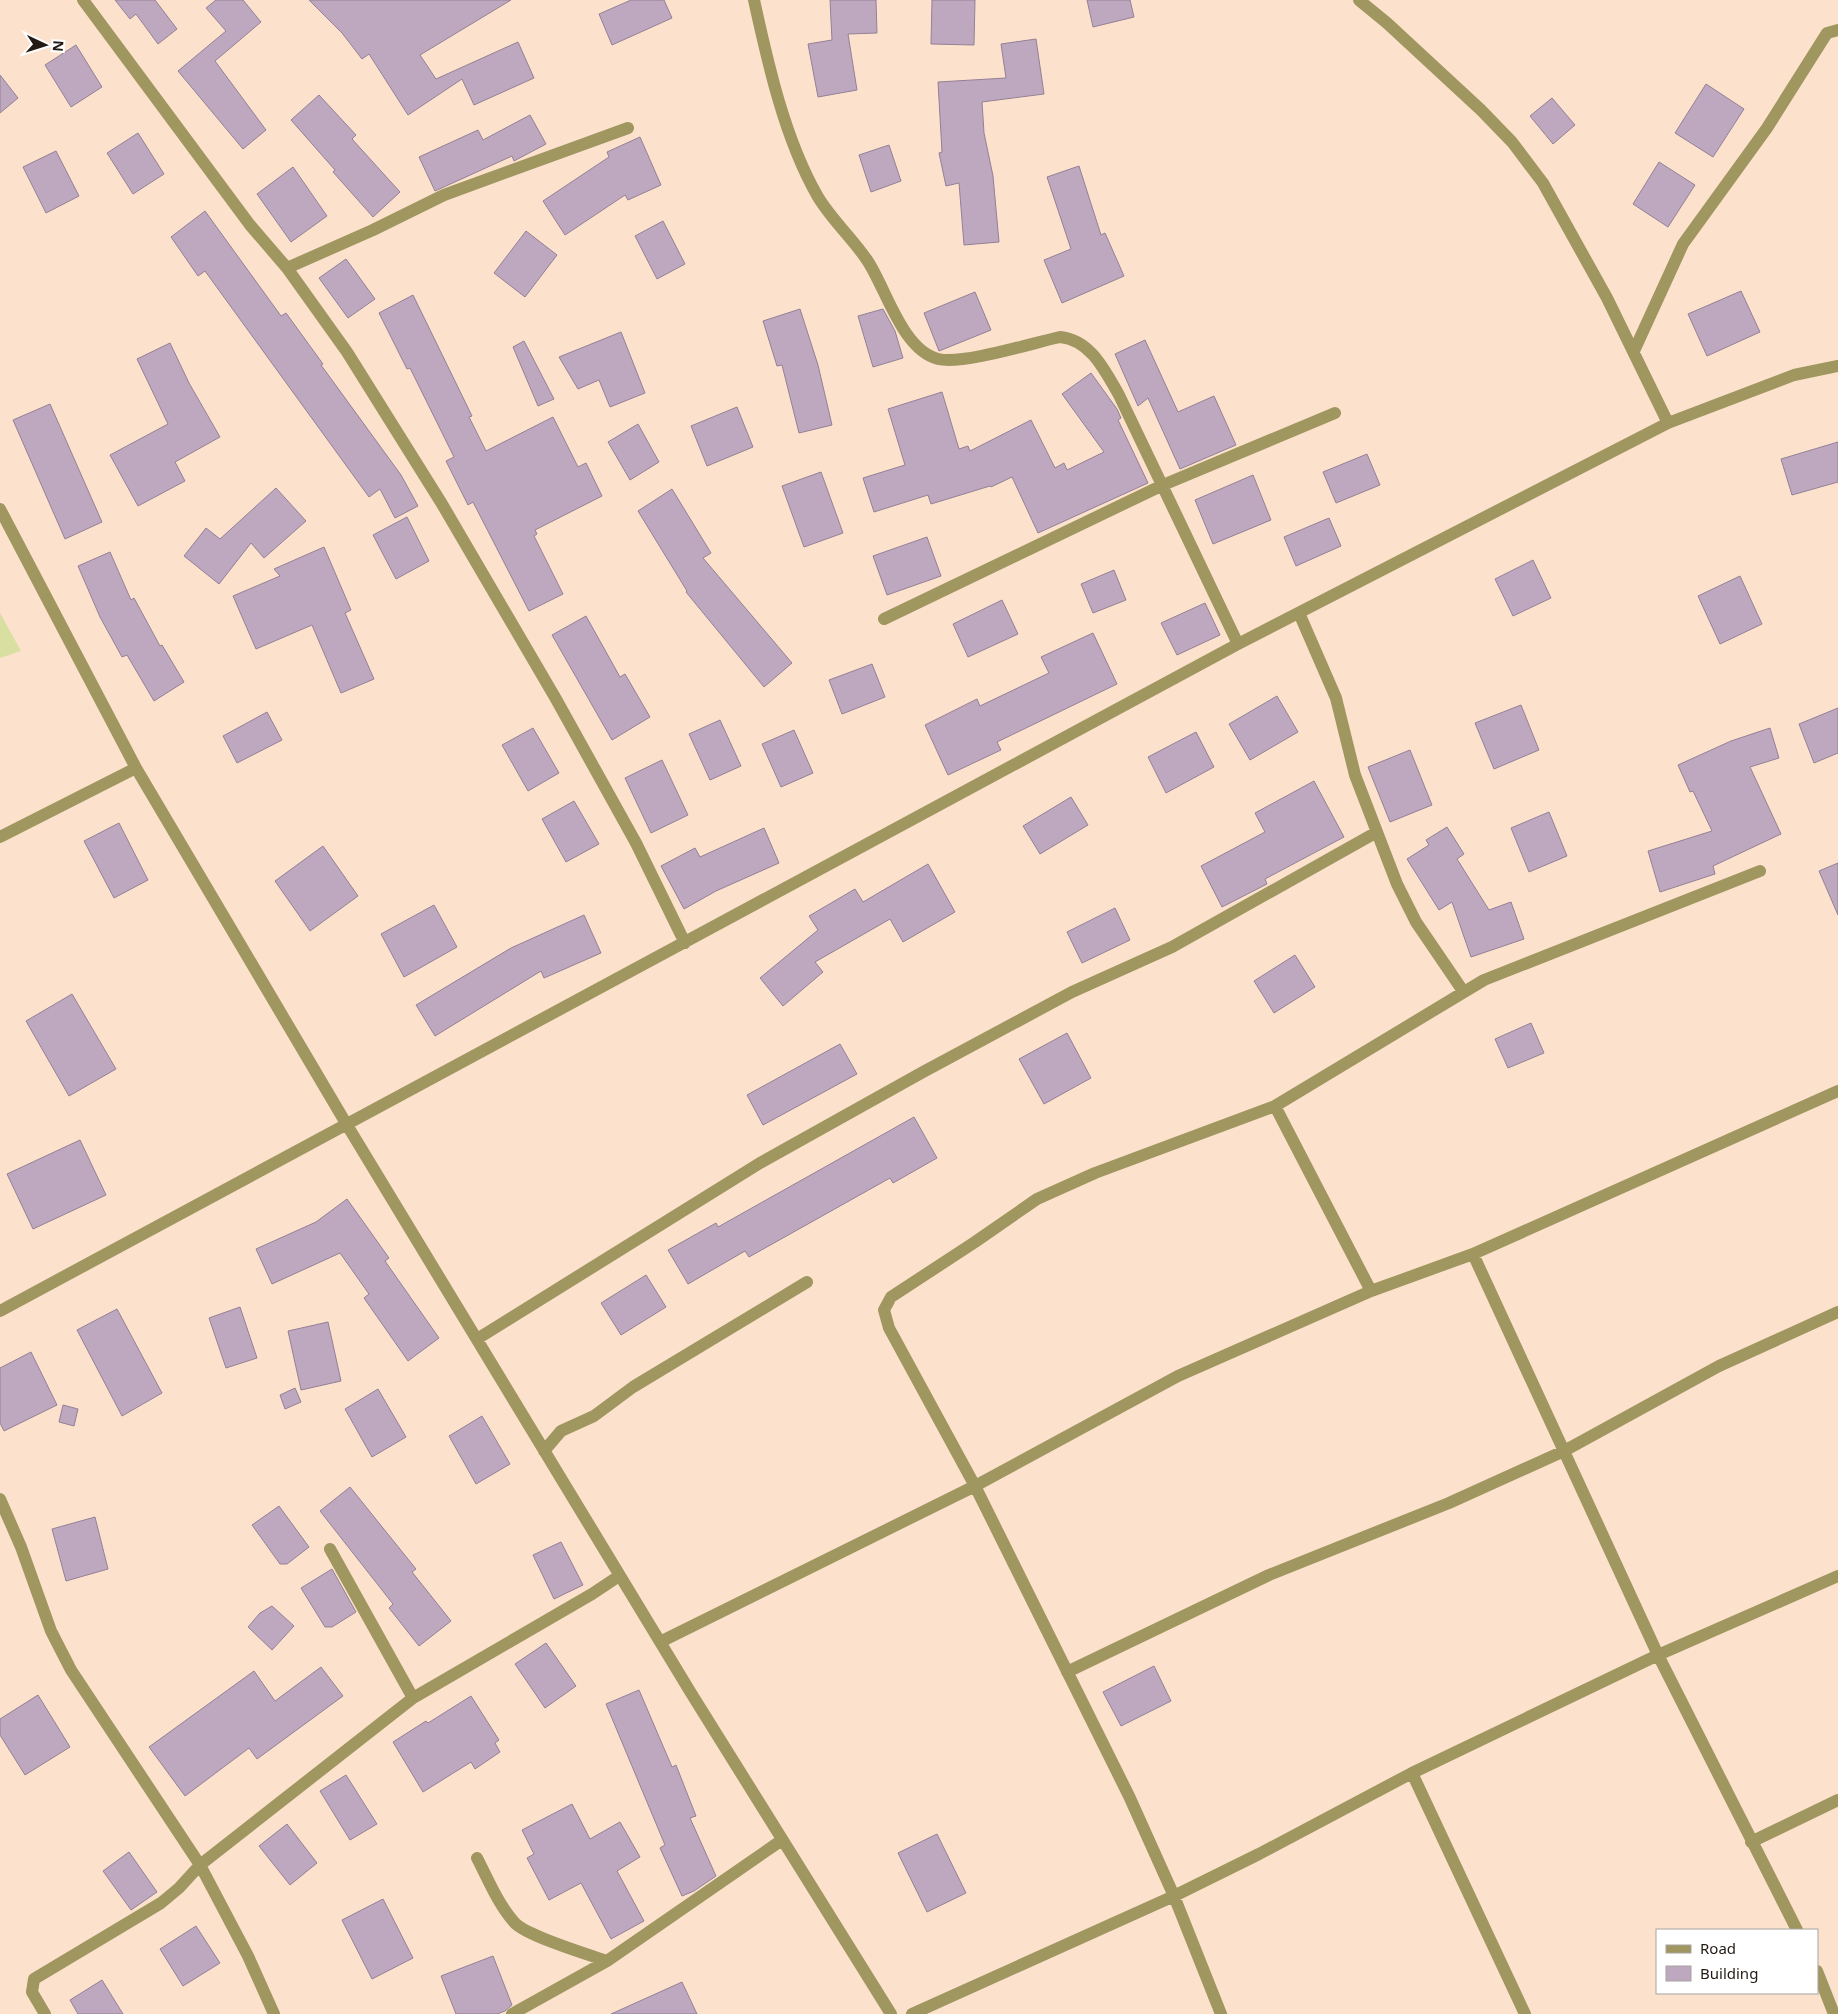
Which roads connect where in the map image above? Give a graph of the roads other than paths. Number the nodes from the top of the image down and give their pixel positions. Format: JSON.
{"nodes":[{"id":1,"x":83,"y":0,"type":"edge"},
{"id":2,"x":754,"y":0,"type":"edge"},
{"id":3,"x":1359,"y":0,"type":"edge"},
{"id":4,"x":1838,"y":30,"type":"edge"},
{"id":5,"x":628,"y":128,"type":"dead end"},
{"id":6,"x":287,"y":268,"type":"junction"},
{"id":7,"x":1634,"y":351,"type":"junction"},
{"id":8,"x":1838,"y":366,"type":"edge"},
{"id":9,"x":1335,"y":413,"type":"dead end"},
{"id":10,"x":1668,"y":423,"type":"junction"},
{"id":11,"x":1163,"y":485,"type":"junction"},
{"id":12,"x":0,"y":509,"type":"edge"},
{"id":13,"x":1299,"y":613,"type":"junction"},
{"id":14,"x":884,"y":619,"type":"dead end"},
{"id":15,"x":1238,"y":644,"type":"junction"},
{"id":16,"x":136,"y":768,"type":"junction"},
{"id":17,"x":1377,"y":832,"type":"junction"},
{"id":18,"x":0,"y":837,"type":"edge"},
{"id":19,"x":1760,"y":871,"type":"dead end"},
{"id":20,"x":685,"y":943,"type":"junction"},
{"id":21,"x":1463,"y":991,"type":"junction"},
{"id":22,"x":1838,"y":1091,"type":"edge"},
{"id":23,"x":1275,"y":1106,"type":"junction"},
{"id":24,"x":347,"y":1125,"type":"junction"},
{"id":25,"x":1474,"y":1254,"type":"junction"},
{"id":26,"x":807,"y":1282,"type":"dead end"},
{"id":27,"x":1371,"y":1291,"type":"junction"},
{"id":28,"x":0,"y":1311,"type":"edge"},
{"id":29,"x":1838,"y":1312,"type":"edge"},
{"id":30,"x":477,"y":1339,"type":"junction"},
{"id":31,"x":544,"y":1451,"type":"junction"},
{"id":32,"x":1564,"y":1451,"type":"junction"},
{"id":33,"x":975,"y":1486,"type":"junction"},
{"id":34,"x":0,"y":1499,"type":"edge"},
{"id":35,"x":330,"y":1549,"type":"dead end"},
{"id":36,"x":619,"y":1576,"type":"junction"},
{"id":37,"x":1838,"y":1576,"type":"edge"},
{"id":38,"x":660,"y":1642,"type":"junction"},
{"id":39,"x":1658,"y":1655,"type":"junction"},
{"id":40,"x":1067,"y":1672,"type":"junction"},
{"id":41,"x":413,"y":1698,"type":"junction"},
{"id":42,"x":1412,"y":1773,"type":"junction"},
{"id":43,"x":1838,"y":1800,"type":"edge"},
{"id":44,"x":782,"y":1840,"type":"junction"},
{"id":45,"x":1751,"y":1842,"type":"junction"},
{"id":46,"x":477,"y":1858,"type":"dead end"},
{"id":47,"x":200,"y":1865,"type":"junction"},
{"id":48,"x":1174,"y":1896,"type":"junction"},
{"id":49,"x":1796,"y":1929,"type":"edge"},
{"id":50,"x":607,"y":1961,"type":"junction"},
{"id":51,"x":1818,"y":1974,"type":"edge"},
{"id":52,"x":1835,"y":2011,"type":"edge"},
{"id":53,"x":44,"y":2014,"type":"edge"},
{"id":54,"x":274,"y":2014,"type":"edge"},
{"id":55,"x":512,"y":2014,"type":"edge"},
{"id":56,"x":891,"y":2014,"type":"edge"},
{"id":57,"x":912,"y":2014,"type":"edge"},
{"id":58,"x":1221,"y":2014,"type":"edge"},
{"id":59,"x":1524,"y":2014,"type":"edge"}],
"edges":[{"from":1,"to":6,"type":"street"},
{"from":2,"to":11,"type":"street"},
{"from":3,"to":7,"type":"street"},
{"from":4,"to":7,"type":"street"},
{"from":5,"to":6,"type":"street"},
{"from":6,"to":20,"type":"street"},
{"from":7,"to":10,"type":"street"},
{"from":8,"to":10,"type":"street"},
{"from":9,"to":11,"type":"street"},
{"from":10,"to":13,"type":"street"},
{"from":11,"to":14,"type":"street"},
{"from":11,"to":15,"type":"street"},
{"from":12,"to":16,"type":"street"},
{"from":13,"to":15,"type":"street"},
{"from":13,"to":17,"type":"street"},
{"from":15,"to":20,"type":"street"},
{"from":16,"to":18,"type":"street"},
{"from":16,"to":24,"type":"street"},
{"from":17,"to":21,"type":"street"},
{"from":17,"to":30,"type":"street"},
{"from":19,"to":21,"type":"street"},
{"from":20,"to":24,"type":"street"},
{"from":21,"to":23,"type":"street"},
{"from":22,"to":25,"type":"street"},
{"from":23,"to":27,"type":"street"},
{"from":23,"to":33,"type":"street"},
{"from":24,"to":28,"type":"street"},
{"from":24,"to":30,"type":"street"},
{"from":25,"to":27,"type":"street"},
{"from":25,"to":32,"type":"street"},
{"from":26,"to":31,"type":"street"},
{"from":27,"to":33,"type":"street"},
{"from":29,"to":32,"type":"street"},
{"from":30,"to":31,"type":"street"},
{"from":31,"to":36,"type":"street"},
{"from":32,"to":39,"type":"street"},
{"from":32,"to":40,"type":"street"},
{"from":33,"to":38,"type":"street"},
{"from":33,"to":40,"type":"street"},
{"from":34,"to":47,"type":"street"},
{"from":35,"to":41,"type":"street"},
{"from":36,"to":38,"type":"street"},
{"from":36,"to":41,"type":"street"},
{"from":37,"to":39,"type":"street"},
{"from":38,"to":44,"type":"street"},
{"from":39,"to":42,"type":"street"},
{"from":39,"to":45,"type":"street"},
{"from":40,"to":48,"type":"street"},
{"from":41,"to":47,"type":"street"},
{"from":42,"to":48,"type":"street"},
{"from":42,"to":59,"type":"street"},
{"from":43,"to":45,"type":"street"},
{"from":44,"to":50,"type":"street"},
{"from":44,"to":56,"type":"street"},
{"from":45,"to":49,"type":"street"},
{"from":46,"to":50,"type":"street"},
{"from":47,"to":53,"type":"street"},
{"from":47,"to":54,"type":"street"},
{"from":48,"to":57,"type":"street"},
{"from":48,"to":58,"type":"street"},
{"from":50,"to":55,"type":"street"},
{"from":51,"to":52,"type":"street"}]}
